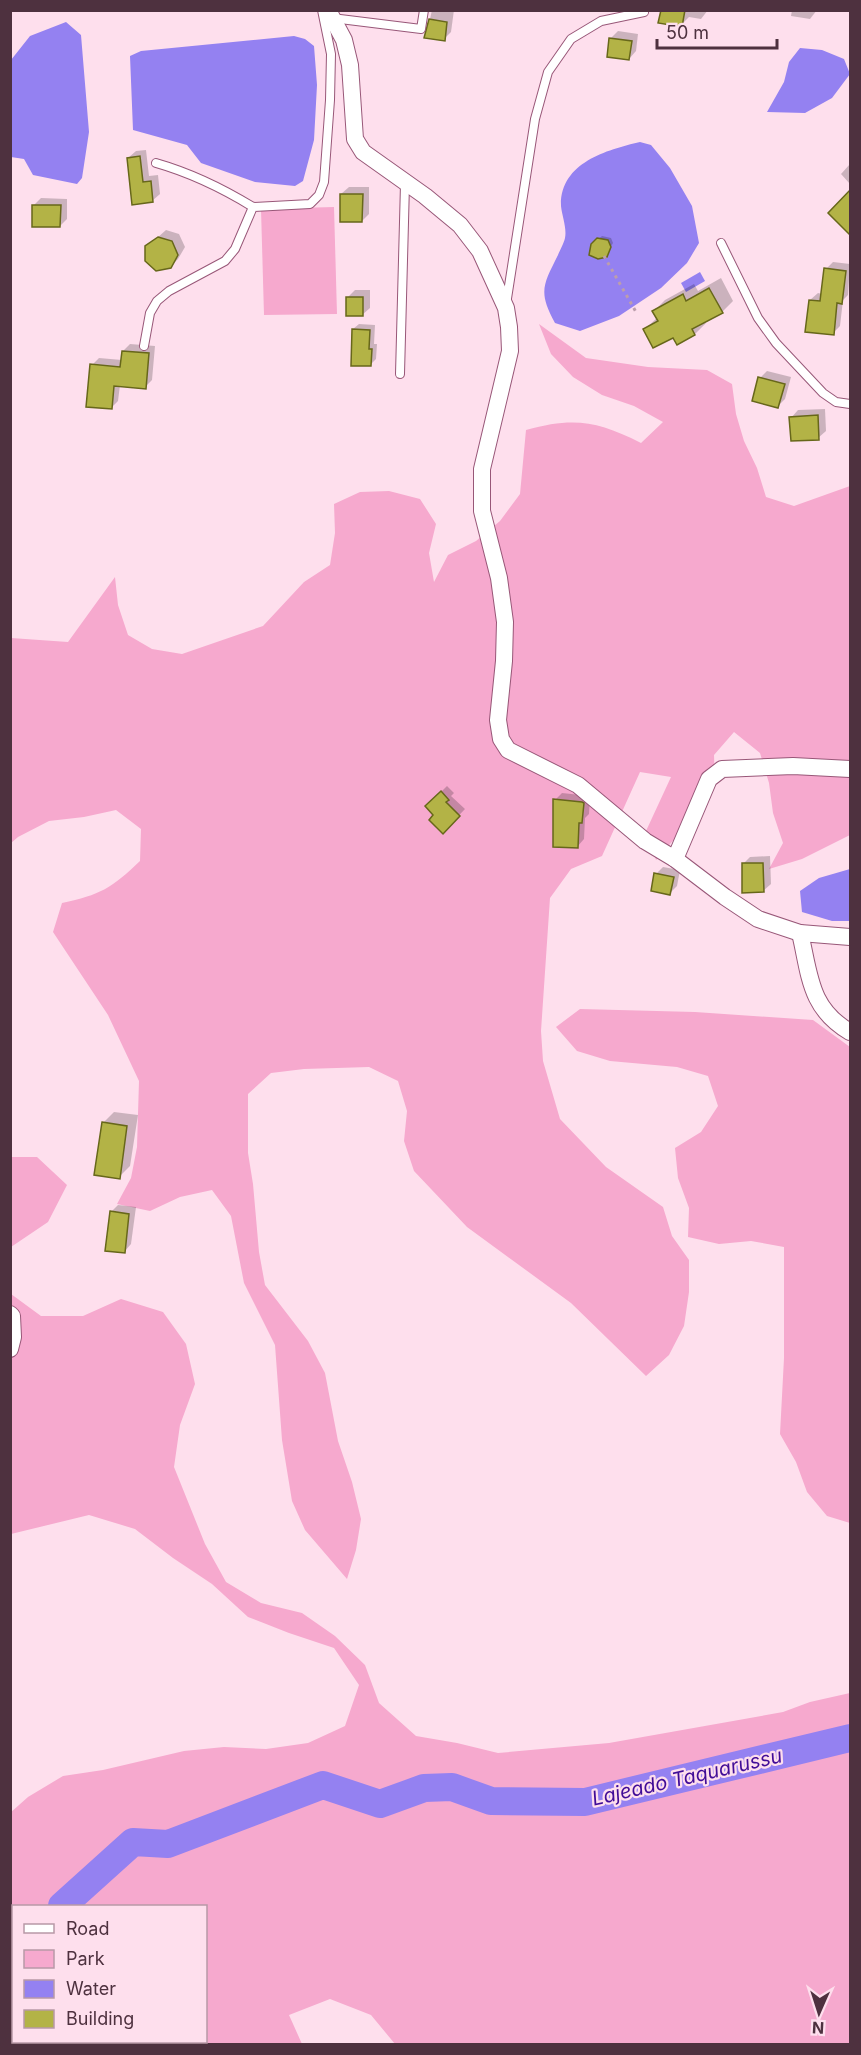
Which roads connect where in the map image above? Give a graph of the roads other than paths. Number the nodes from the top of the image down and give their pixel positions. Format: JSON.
{"nodes":[{"id":1,"x":424,"y":10,"type":"edge"},
{"id":2,"x":644,"y":12,"type":"edge"},
{"id":3,"x":327,"y":13,"type":"edge"},
{"id":4,"x":156,"y":163,"type":"dead end"},
{"id":5,"x":405,"y":184,"type":"junction"},
{"id":6,"x":254,"y":207,"type":"junction"},
{"id":7,"x":721,"y":243,"type":"dead end"},
{"id":8,"x":506,"y":308,"type":"junction"},
{"id":9,"x":144,"y":346,"type":"dead end"},
{"id":10,"x":400,"y":375,"type":"dead end"},
{"id":11,"x":850,"y":404,"type":"edge"},
{"id":12,"x":850,"y":769,"type":"edge"},
{"id":13,"x":675,"y":859,"type":"junction"},
{"id":14,"x":800,"y":933,"type":"junction"},
{"id":15,"x":850,"y":936,"type":"edge"},
{"id":16,"x":850,"y":1032,"type":"edge"},
{"id":17,"x":10,"y":1314,"type":"edge"},
{"id":18,"x":10,"y":1349,"type":"edge"}],
"edges":[{"from":1,"to":3,"type":"lane"},
{"from":2,"to":8,"type":"lane"},
{"from":3,"to":5,"type":"street"},
{"from":3,"to":6,"type":"lane"},
{"from":4,"to":6,"type":"lane"},
{"from":5,"to":8,"type":"street"},
{"from":5,"to":10,"type":"lane"},
{"from":6,"to":9,"type":"lane"},
{"from":7,"to":11,"type":"lane"},
{"from":8,"to":13,"type":"street"},
{"from":12,"to":13,"type":"street"},
{"from":13,"to":14,"type":"street"},
{"from":14,"to":15,"type":"street"},
{"from":14,"to":16,"type":"street"},
{"from":17,"to":18,"type":"street"}]}
